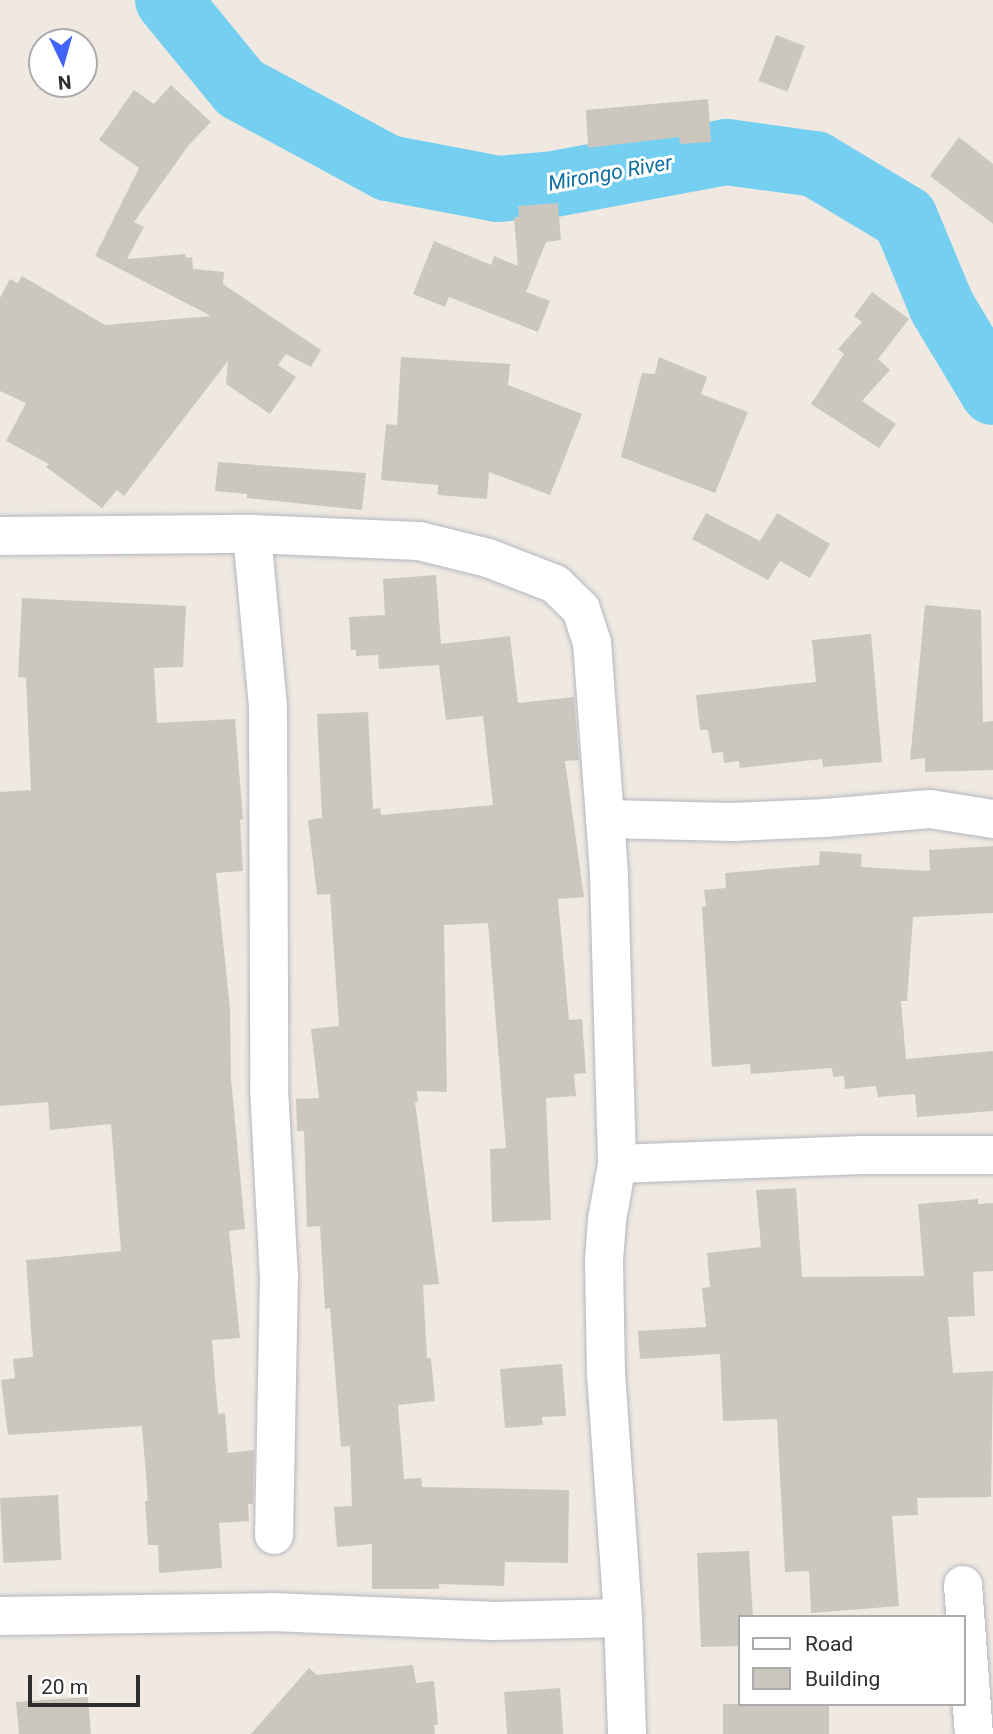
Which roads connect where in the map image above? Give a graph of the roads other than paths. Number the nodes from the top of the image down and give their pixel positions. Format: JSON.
{"nodes":[{"id":1,"x":252,"y":534,"type":"junction"},
{"id":2,"x":0,"y":536,"type":"edge"},
{"id":3,"x":605,"y":819,"type":"junction"},
{"id":4,"x":993,"y":819,"type":"edge"},
{"id":5,"x":993,"y":1155,"type":"edge"},
{"id":6,"x":617,"y":1164,"type":"junction"},
{"id":7,"x":274,"y":1535,"type":"dead end"},
{"id":8,"x":962,"y":1585,"type":"dead end"},
{"id":9,"x":964,"y":1615,"type":"edge"},
{"id":10,"x":0,"y":1616,"type":"edge"},
{"id":11,"x":623,"y":1618,"type":"junction"},
{"id":12,"x":965,"y":1622,"type":"edge"},
{"id":13,"x":626,"y":1734,"type":"edge"},
{"id":14,"x":974,"y":1734,"type":"edge"}],
"edges":[{"from":1,"to":2,"type":"street"},
{"from":1,"to":3,"type":"street"},
{"from":1,"to":7,"type":"street"},
{"from":3,"to":4,"type":"street"},
{"from":3,"to":6,"type":"street"},
{"from":5,"to":6,"type":"street"},
{"from":6,"to":11,"type":"street"},
{"from":8,"to":9,"type":"street"},
{"from":10,"to":11,"type":"street"},
{"from":11,"to":13,"type":"street"},
{"from":12,"to":14,"type":"street"}]}
